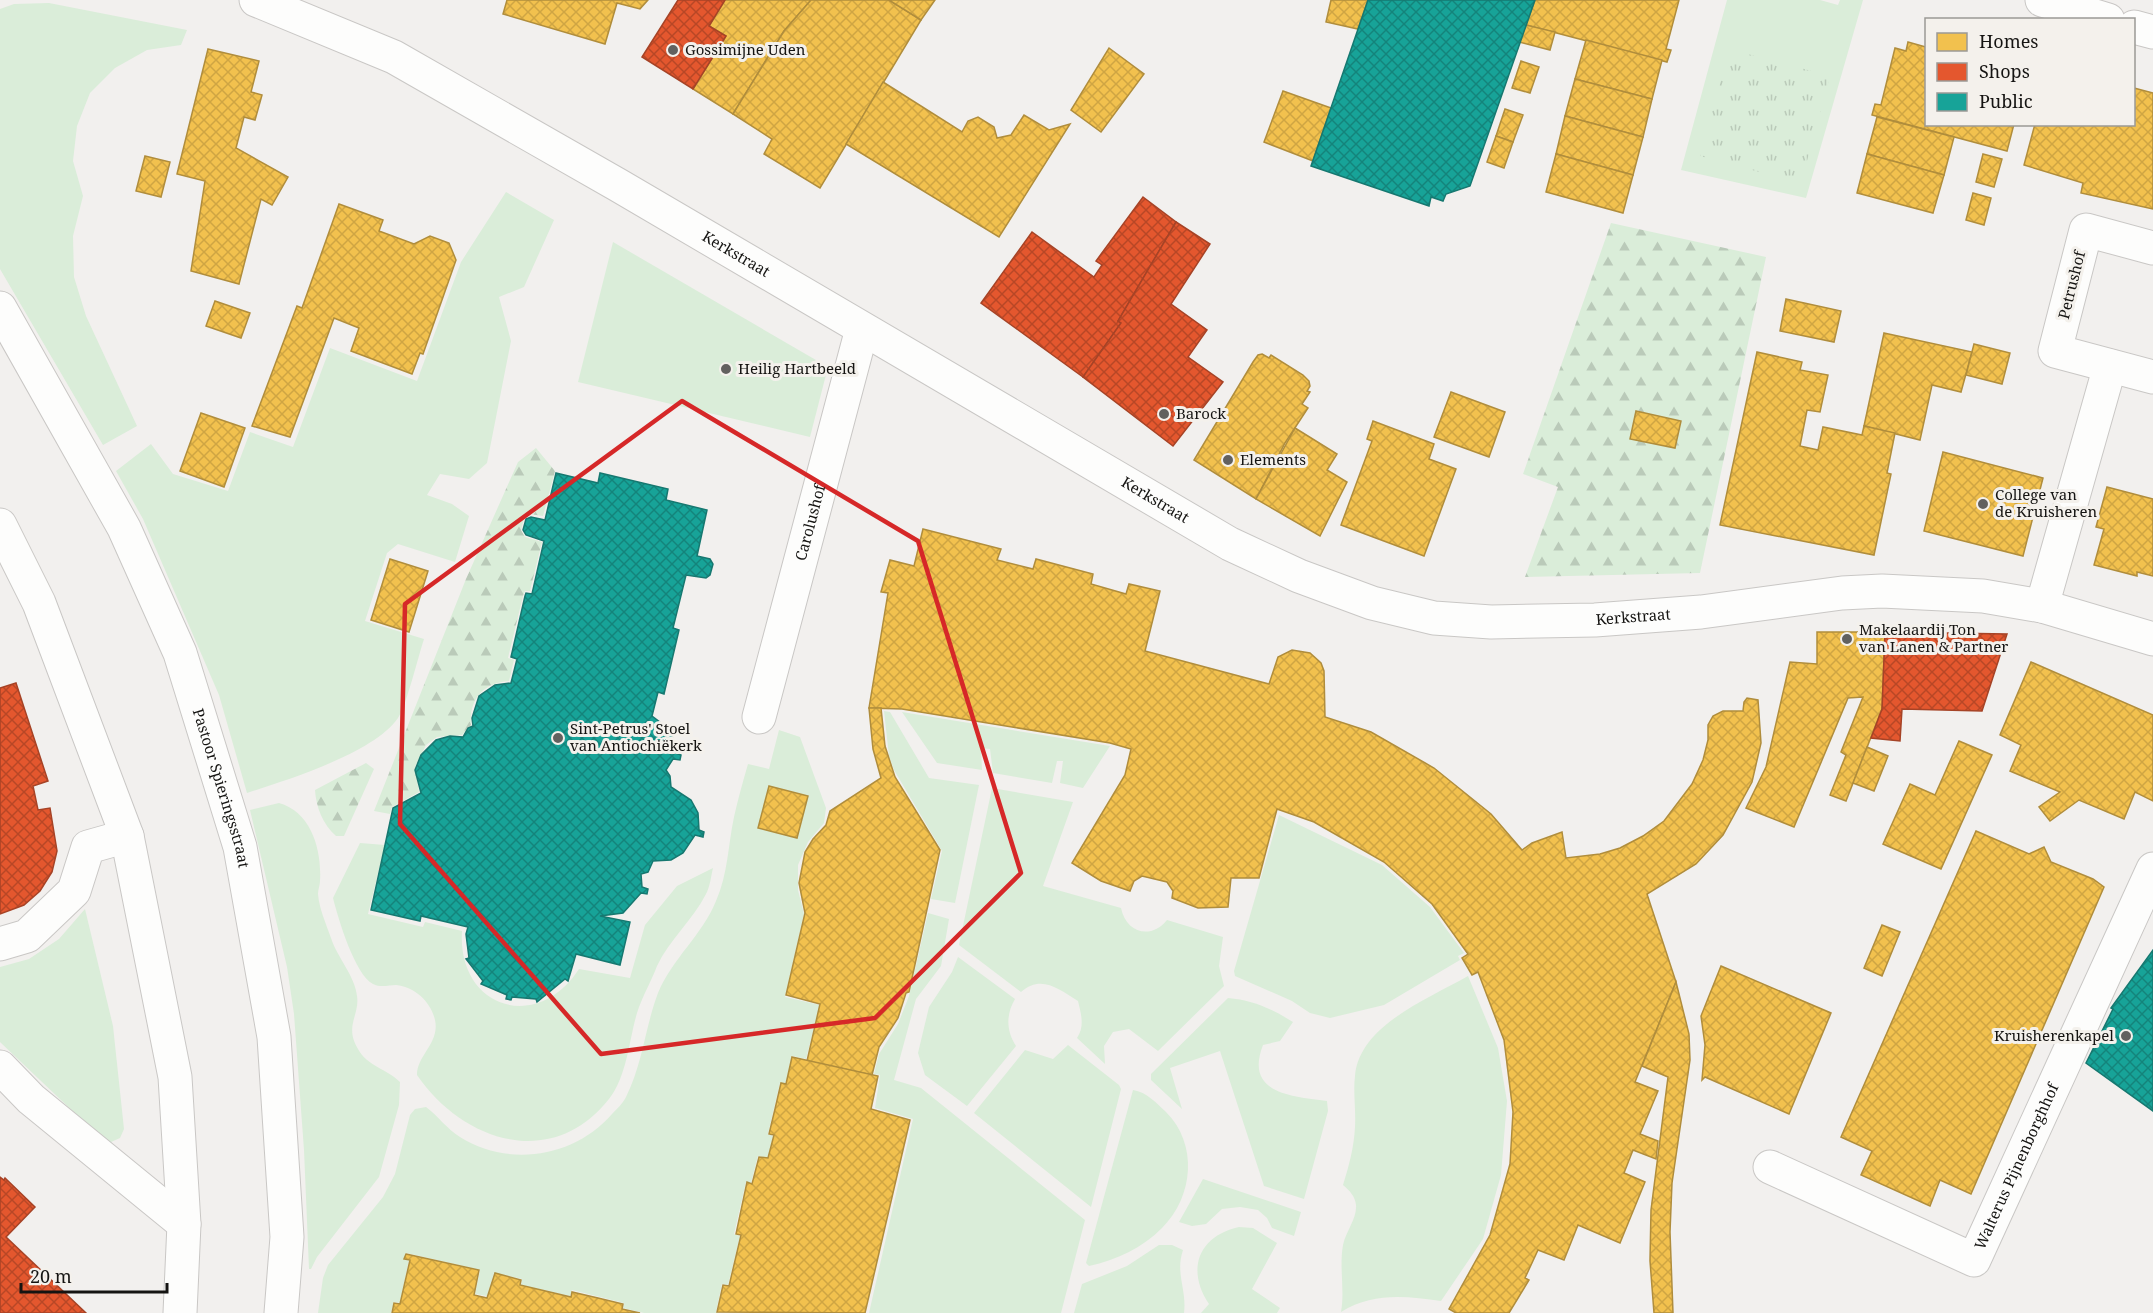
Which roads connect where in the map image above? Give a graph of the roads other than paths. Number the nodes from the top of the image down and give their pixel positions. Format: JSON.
{"nodes":[{"id":1,"x":256,"y":0,"type":"edge"},
{"id":2,"x":2042,"y":0,"type":"edge"},
{"id":3,"x":2101,"y":18,"type":"edge"},
{"id":4,"x":2135,"y":28,"type":"edge"},
{"id":5,"x":2153,"y":32,"type":"edge"},
{"id":6,"x":2153,"y":248,"type":"edge"},
{"id":7,"x":0,"y":308,"type":"edge"},
{"id":8,"x":862,"y":329,"type":"junction"},
{"id":9,"x":2110,"y":366,"type":"junction"},
{"id":10,"x":2153,"y":377,"type":"edge"},
{"id":11,"x":0,"y":525,"type":"edge"},
{"id":12,"x":2042,"y":606,"type":"junction"},
{"id":13,"x":2153,"y":639,"type":"edge"},
{"id":14,"x":759,"y":717,"type":"dead end"},
{"id":15,"x":128,"y":836,"type":"junction"},
{"id":16,"x":2153,"y":869,"type":"edge"},
{"id":17,"x":0,"y":944,"type":"edge"},
{"id":18,"x":0,"y":1067,"type":"edge"},
{"id":19,"x":1770,"y":1167,"type":"dead end"},
{"id":20,"x":184,"y":1224,"type":"junction"},
{"id":21,"x":180,"y":1313,"type":"edge"},
{"id":22,"x":280,"y":1313,"type":"edge"}],
"edges":[{"from":1,"to":8,"type":"street","name":"Kerkstraat"},
{"from":2,"to":3,"type":"street"},
{"from":4,"to":5,"type":"street"},
{"from":6,"to":9,"type":"street","name":"Petrushof"},
{"from":7,"to":22,"type":"street","name":"Pastoor Spieringsstraat"},
{"from":8,"to":12,"type":"street","name":"Kerkstraat"},
{"from":8,"to":14,"type":"street","name":"Carolushof"},
{"from":9,"to":10,"type":"street","name":"Petrushof"},
{"from":9,"to":12,"type":"street"},
{"from":11,"to":15,"type":"street"},
{"from":12,"to":13,"type":"street","name":"Kerkstraat"},
{"from":15,"to":17,"type":"street"},
{"from":15,"to":20,"type":"street"},
{"from":16,"to":19,"type":"street","name":"Walterus Pijnenborghhof"},
{"from":18,"to":20,"type":"street"},
{"from":20,"to":21,"type":"street"}]}
